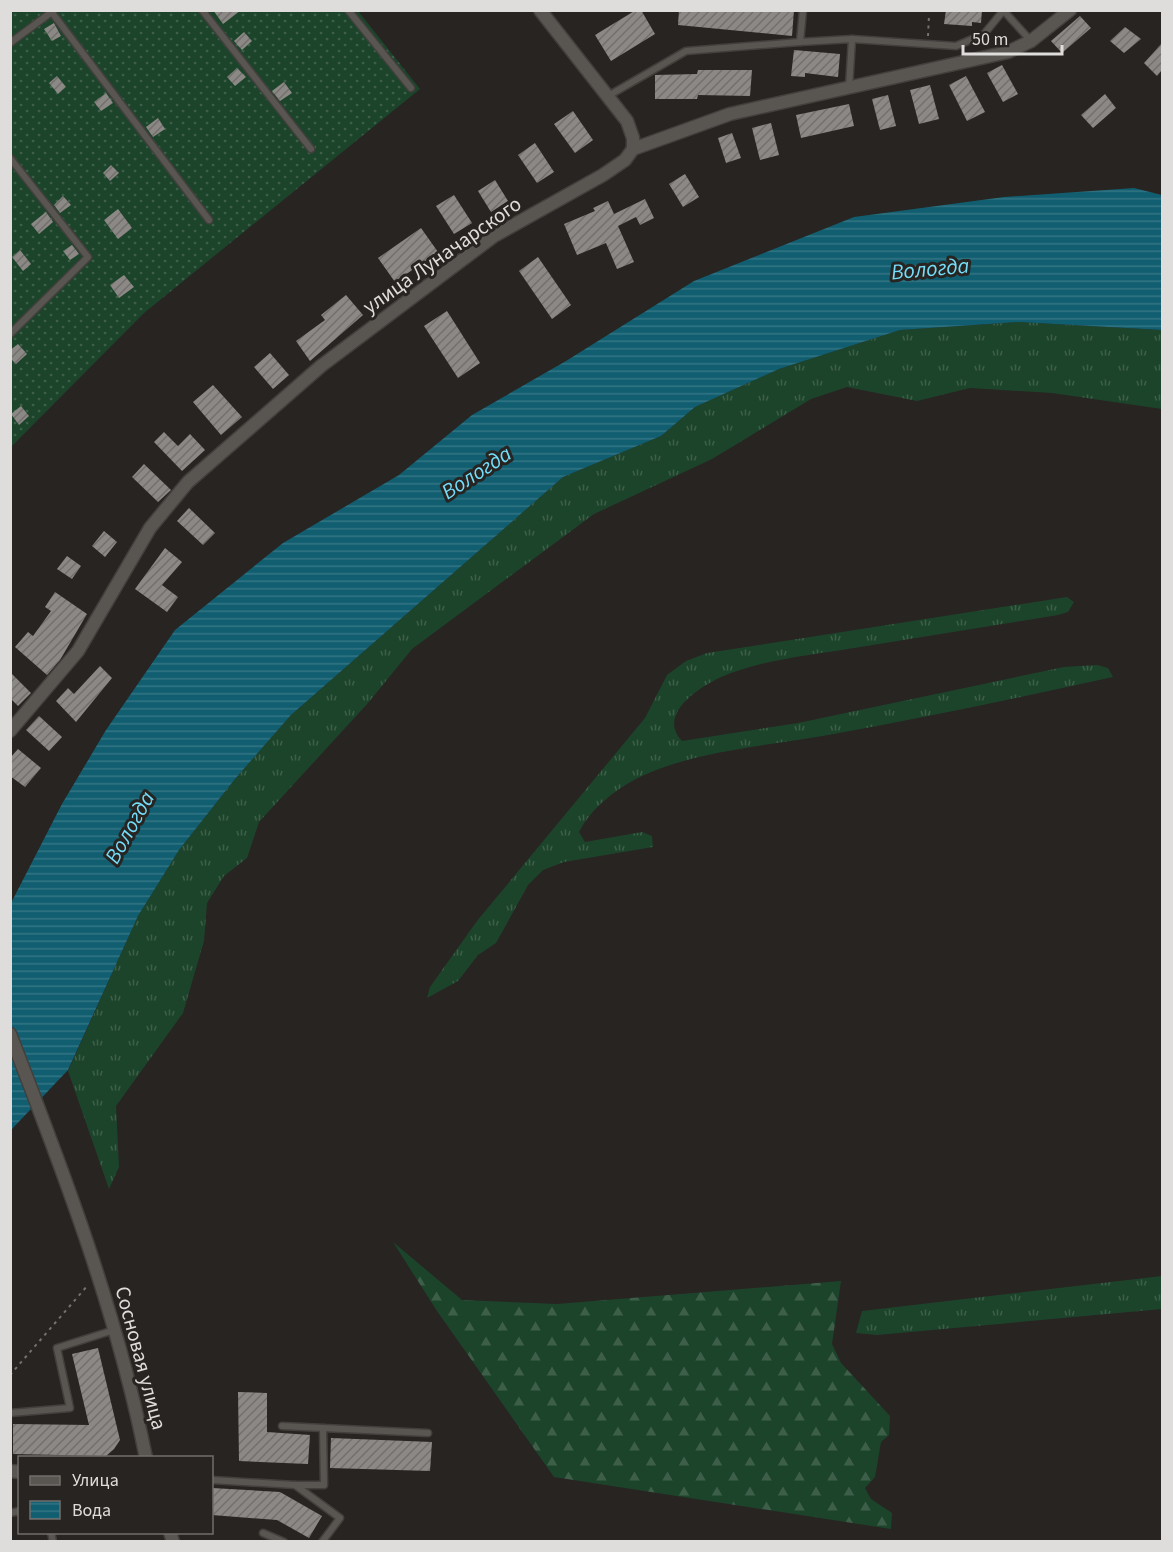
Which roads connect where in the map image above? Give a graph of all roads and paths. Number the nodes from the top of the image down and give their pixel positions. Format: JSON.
{"nodes":[{"id":1,"x":202,"y":10,"type":"edge"},
{"id":2,"x":348,"y":10,"type":"edge"},
{"id":3,"x":540,"y":10,"type":"edge"},
{"id":4,"x":802,"y":10,"type":"edge"},
{"id":5,"x":1070,"y":10,"type":"edge"},
{"id":6,"x":51,"y":11,"type":"edge"},
{"id":7,"x":1003,"y":11,"type":"edge"},
{"id":8,"x":929,"y":15,"type":"dead end"},
{"id":9,"x":852,"y":39,"type":"junction"},
{"id":10,"x":800,"y":42,"type":"junction"},
{"id":11,"x":1031,"y":42,"type":"junction"},
{"id":12,"x":10,"y":43,"type":"edge"},
{"id":13,"x":928,"y":46,"type":"junction"},
{"id":14,"x":411,"y":88,"type":"dead end"},
{"id":15,"x":849,"y":88,"type":"junction"},
{"id":16,"x":608,"y":96,"type":"junction"},
{"id":17,"x":311,"y":149,"type":"dead end"},
{"id":18,"x":633,"y":149,"type":"junction"},
{"id":19,"x":10,"y":158,"type":"edge"},
{"id":20,"x":209,"y":220,"type":"dead end"},
{"id":21,"x":10,"y":334,"type":"edge"},
{"id":22,"x":10,"y":731,"type":"edge"},
{"id":23,"x":10,"y":1034,"type":"edge"},
{"id":24,"x":97,"y":1270,"type":"junction"},
{"id":25,"x":115,"y":1330,"type":"junction"},
{"id":26,"x":10,"y":1375,"type":"edge"},
{"id":27,"x":10,"y":1413,"type":"edge"},
{"id":28,"x":282,"y":1426,"type":"dead end"},
{"id":29,"x":323,"y":1428,"type":"junction"},
{"id":30,"x":428,"y":1432,"type":"dead end"},
{"id":31,"x":146,"y":1456,"type":"edge"},
{"id":32,"x":213,"y":1480,"type":"edge"},
{"id":33,"x":295,"y":1485,"type":"junction"},
{"id":34,"x":263,"y":1533,"type":"dead end"},
{"id":35,"x":284,"y":1542,"type":"edge"},
{"id":36,"x":322,"y":1542,"type":"edge"}],
"edges":[{"from":1,"to":17,"type":"lane"},
{"from":2,"to":14,"type":"lane"},
{"from":3,"to":16,"type":"street"},
{"from":4,"to":10,"type":"lane"},
{"from":5,"to":11,"type":"street","name":"улица Луначарского"},
{"from":6,"to":12,"type":"lane"},
{"from":6,"to":20,"type":"lane"},
{"from":7,"to":11,"type":"lane"},
{"from":7,"to":13,"type":"lane"},
{"from":8,"to":13,"type":"path"},
{"from":9,"to":10,"type":"lane"},
{"from":9,"to":13,"type":"lane"},
{"from":9,"to":15,"type":"lane"},
{"from":10,"to":16,"type":"lane"},
{"from":11,"to":15,"type":"street","name":"улица Луначарского"},
{"from":15,"to":18,"type":"street","name":"улица Луначарского"},
{"from":16,"to":18,"type":"street"},
{"from":18,"to":22,"type":"street","name":"улица Луначарского"},
{"from":19,"to":21,"type":"lane"},
{"from":23,"to":24,"type":"street","name":"Сосновая улица"},
{"from":24,"to":25,"type":"street","name":"Сосновая улица"},
{"from":24,"to":26,"type":"path"},
{"from":25,"to":27,"type":"lane"},
{"from":25,"to":31,"type":"street","name":"Сосновая улица"},
{"from":28,"to":29,"type":"lane"},
{"from":29,"to":30,"type":"lane"},
{"from":29,"to":33,"type":"lane"},
{"from":32,"to":33,"type":"lane"},
{"from":33,"to":36,"type":"lane"},
{"from":34,"to":35,"type":"lane"}]}
